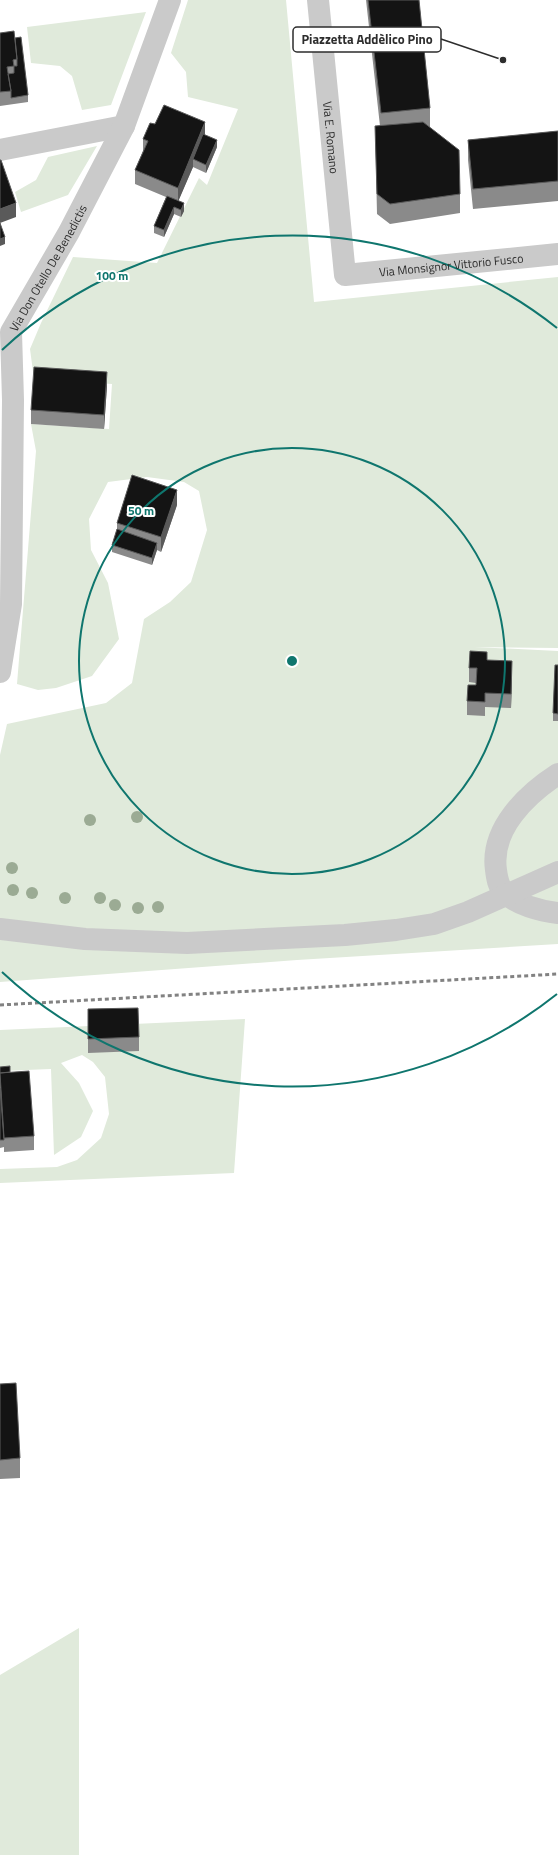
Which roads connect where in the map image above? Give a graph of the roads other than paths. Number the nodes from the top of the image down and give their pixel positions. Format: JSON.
{"nodes":[{"id":1,"x":170,"y":0,"type":"edge"},
{"id":2,"x":318,"y":0,"type":"edge"},
{"id":3,"x":124,"y":126,"type":"junction"},
{"id":4,"x":0,"y":150,"type":"edge"},
{"id":5,"x":558,"y":254,"type":"edge"},
{"id":6,"x":345,"y":275,"type":"joint"},
{"id":7,"x":5,"y":333,"type":"edge"},
{"id":8,"x":0,"y":672,"type":"edge"},
{"id":9,"x":558,"y":774,"type":"edge"},
{"id":10,"x":558,"y":872,"type":"edge"},
{"id":11,"x":507,"y":896,"type":"junction"},
{"id":12,"x":558,"y":913,"type":"edge"},
{"id":13,"x":0,"y":929,"type":"edge"}],
"edges":[{"from":1,"to":3,"type":"street","name":"Via Don Otello De Benedictis"},
{"from":2,"to":6,"type":"street","name":"Via E. Romano"},
{"from":3,"to":4,"type":"street"},
{"from":3,"to":7,"type":"street","name":"Via Don Otello De Benedictis"},
{"from":5,"to":6,"type":"street","name":"Via Monsignor Vittorio Fusco"},
{"from":7,"to":8,"type":"street","name":"Via Don Otello De Benedictis"},
{"from":9,"to":11,"type":"street"},
{"from":10,"to":11,"type":"street"},
{"from":11,"to":12,"type":"street"},
{"from":11,"to":13,"type":"street"}]}
